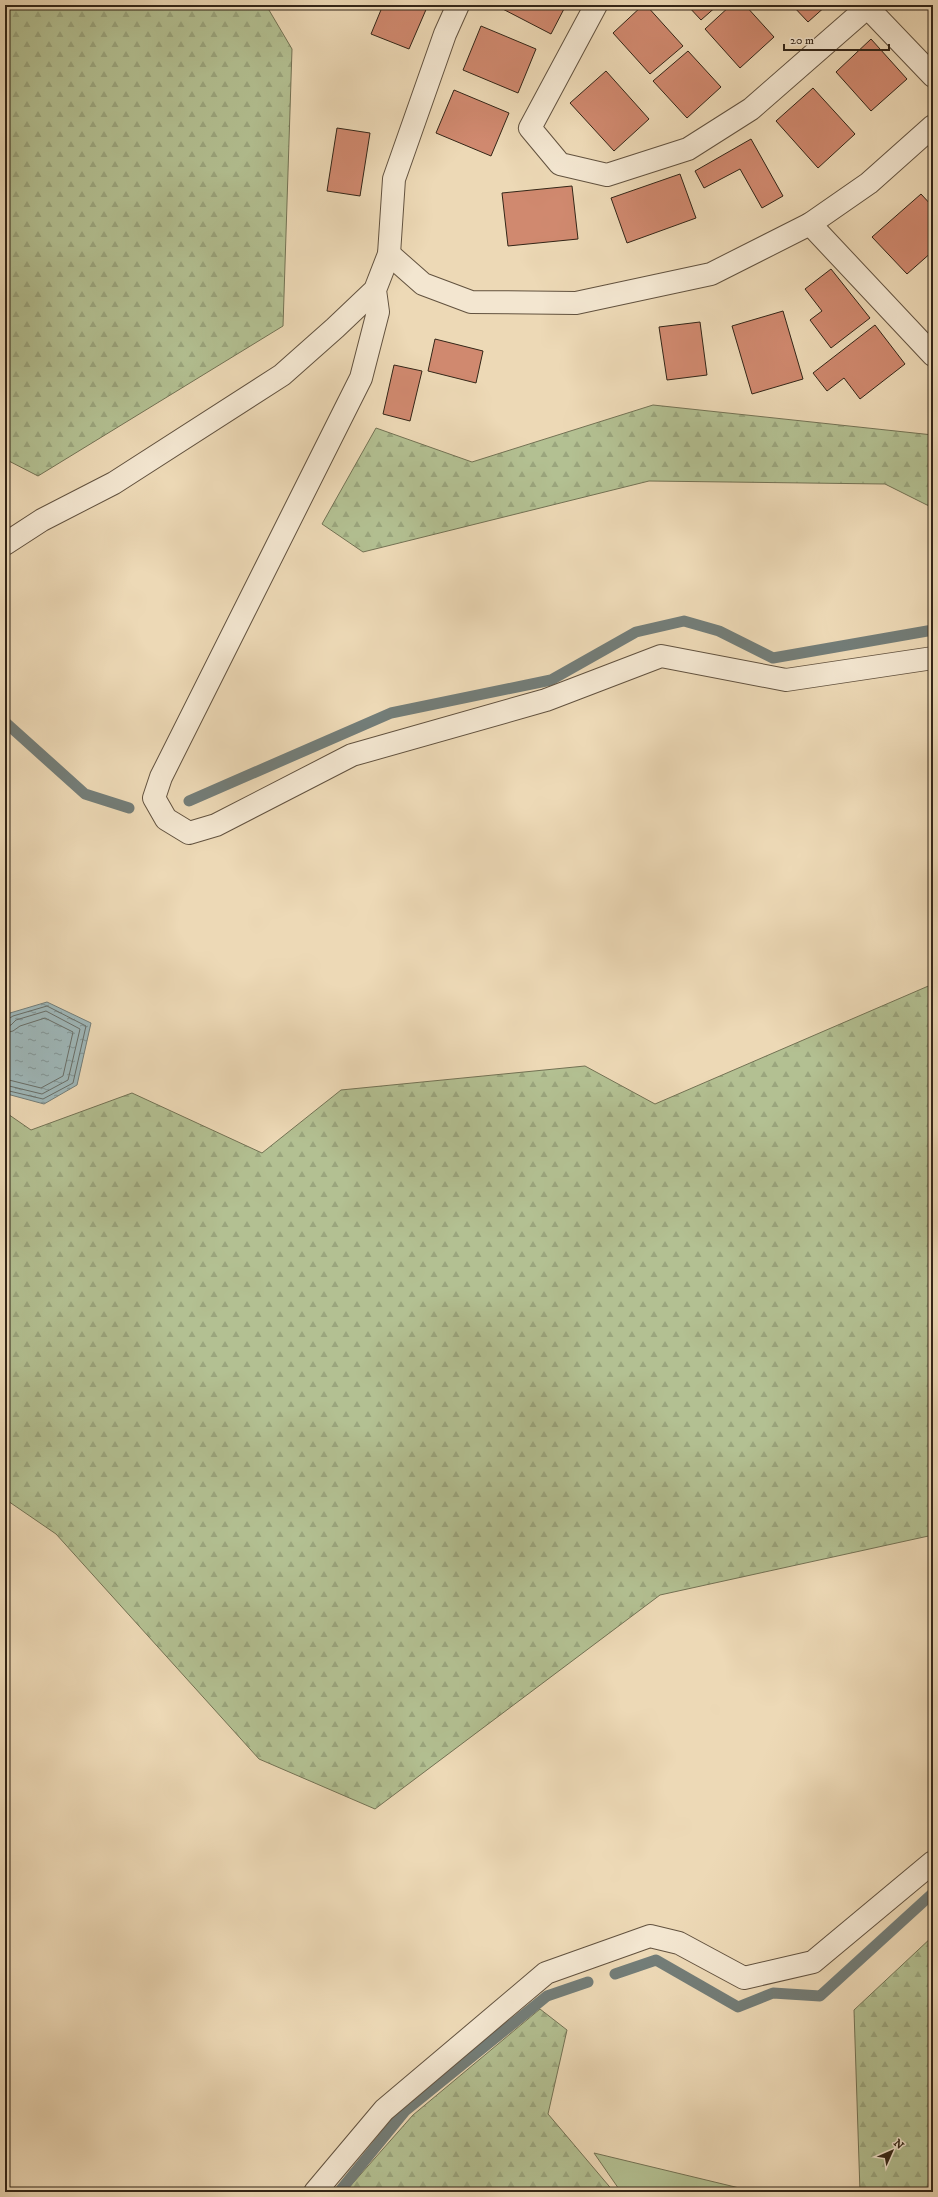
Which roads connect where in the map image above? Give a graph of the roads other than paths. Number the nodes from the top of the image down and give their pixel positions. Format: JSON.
{"nodes":[{"id":1,"x":458,"y":5,"type":"edge"},
{"id":2,"x":596,"y":5,"type":"edge"},
{"id":3,"x":868,"y":6,"type":"edge"},
{"id":4,"x":933,"y":76,"type":"edge"},
{"id":5,"x":933,"y":126,"type":"edge"},
{"id":6,"x":810,"y":224,"type":"junction"},
{"id":7,"x":389,"y":254,"type":"junction"},
{"id":8,"x":375,"y":290,"type":"junction"},
{"id":9,"x":933,"y":355,"type":"edge"},
{"id":10,"x":5,"y":544,"type":"edge"},
{"id":11,"x":933,"y":658,"type":"edge"},
{"id":12,"x":933,"y":1862,"type":"edge"},
{"id":13,"x":315,"y":2192,"type":"edge"}],
"edges":[{"from":1,"to":7,"type":"street"},
{"from":2,"to":3,"type":"street"},
{"from":3,"to":4,"type":"street"},
{"from":5,"to":6,"type":"street"},
{"from":6,"to":7,"type":"street"},
{"from":6,"to":9,"type":"street"},
{"from":7,"to":8,"type":"street"},
{"from":8,"to":10,"type":"street"},
{"from":8,"to":11,"type":"street"},
{"from":12,"to":13,"type":"street"}]}
